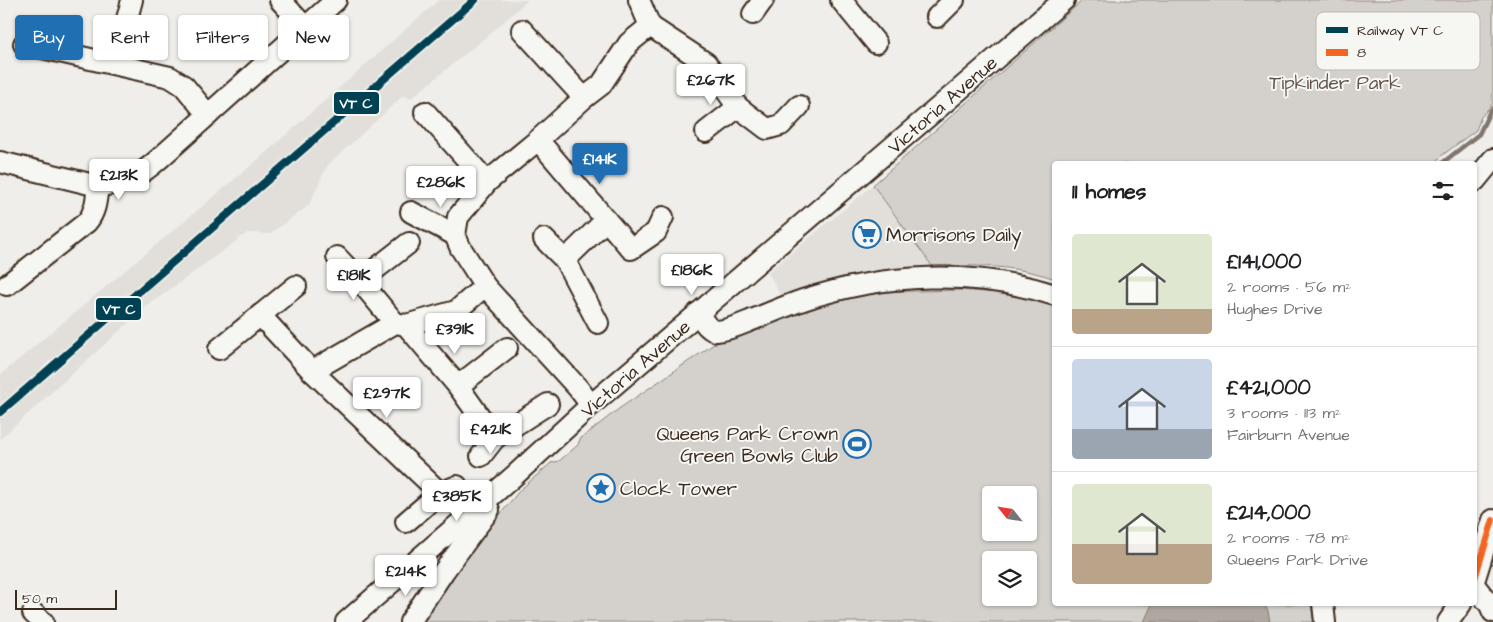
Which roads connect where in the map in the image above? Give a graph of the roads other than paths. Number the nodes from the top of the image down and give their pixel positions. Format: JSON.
{"nodes":[{"id":1,"x":132,"y":0,"type":"edge"},
{"id":2,"x":280,"y":0,"type":"edge"},
{"id":3,"x":336,"y":0,"type":"edge"},
{"id":4,"x":639,"y":0,"type":"edge"},
{"id":5,"x":841,"y":0,"type":"edge"},
{"id":6,"x":954,"y":0,"type":"edge"},
{"id":7,"x":1064,"y":0,"type":"edge"},
{"id":8,"x":294,"y":15,"type":"edge"},
{"id":9,"x":319,"y":15,"type":"edge"},
{"id":10,"x":937,"y":17,"type":"dead end"},
{"id":11,"x":650,"y":26,"type":"junction"},
{"id":12,"x":522,"y":30,"type":"dead end"},
{"id":13,"x":876,"y":43,"type":"dead end"},
{"id":14,"x":278,"y":52,"type":"edge"},
{"id":15,"x":83,"y":57,"type":"edge"},
{"id":16,"x":115,"y":64,"type":"junction"},
{"id":17,"x":584,"y":98,"type":"junction"},
{"id":18,"x":799,"y":106,"type":"dead end"},
{"id":19,"x":738,"y":107,"type":"junction"},
{"id":20,"x":424,"y":112,"type":"dead end"},
{"id":21,"x":208,"y":115,"type":"junction"},
{"id":22,"x":706,"y":132,"type":"dead end"},
{"id":23,"x":538,"y":140,"type":"junction"},
{"id":24,"x":1493,"y":159,"type":"edge"},
{"id":25,"x":0,"y":162,"type":"edge"},
{"id":26,"x":1477,"y":179,"type":"edge"},
{"id":27,"x":487,"y":182,"type":"junction"},
{"id":28,"x":98,"y":186,"type":"junction"},
{"id":29,"x":411,"y":212,"type":"dead end"},
{"id":30,"x":663,"y":217,"type":"dead end"},
{"id":31,"x":606,"y":220,"type":"junction"},
{"id":32,"x":455,"y":235,"type":"junction"},
{"id":33,"x":544,"y":239,"type":"dead end"},
{"id":34,"x":409,"y":243,"type":"dead end"},
{"id":35,"x":337,"y":257,"type":"dead end"},
{"id":36,"x":566,"y":260,"type":"junction"},
{"id":37,"x":360,"y":281,"type":"junction"},
{"id":38,"x":7,"y":285,"type":"dead end"},
{"id":39,"x":296,"y":286,"type":"dead end"},
{"id":40,"x":485,"y":286,"type":"junction"},
{"id":41,"x":1052,"y":293,"type":"edge"},
{"id":42,"x":698,"y":314,"type":"junction"},
{"id":43,"x":260,"y":315,"type":"junction"},
{"id":44,"x":598,"y":323,"type":"dead end"},
{"id":45,"x":400,"y":324,"type":"junction"},
{"id":46,"x":507,"y":348,"type":"dead end"},
{"id":47,"x":219,"y":349,"type":"dead end"},
{"id":48,"x":312,"y":371,"type":"junction"},
{"id":49,"x":458,"y":386,"type":"junction"},
{"id":50,"x":548,"y":404,"type":"dead end"},
{"id":51,"x":591,"y":405,"type":"junction"},
{"id":52,"x":495,"y":438,"type":"junction"},
{"id":53,"x":481,"y":456,"type":"dead end"},
{"id":54,"x":514,"y":476,"type":"junction"},
{"id":55,"x":1493,"y":520,"type":"edge"},
{"id":56,"x":406,"y":522,"type":"dead end"},
{"id":57,"x":411,"y":566,"type":"junction"},
{"id":58,"x":1477,"y":572,"type":"edge"},
{"id":59,"x":1477,"y":589,"type":"edge"},
{"id":60,"x":430,"y":590,"type":"junction"},
{"id":61,"x":1323,"y":606,"type":"edge"},
{"id":62,"x":1460,"y":606,"type":"edge"},
{"id":63,"x":1493,"y":612,"type":"edge"},
{"id":64,"x":346,"y":622,"type":"edge"},
{"id":65,"x":410,"y":622,"type":"edge"},
{"id":66,"x":1325,"y":622,"type":"edge"},
{"id":67,"x":1448,"y":622,"type":"edge"}],
"edges":[{"from":1,"to":16,"type":"street"},
{"from":2,"to":8,"type":"street"},
{"from":3,"to":9,"type":"street"},
{"from":4,"to":11,"type":"street"},
{"from":5,"to":13,"type":"street"},
{"from":6,"to":10,"type":"street"},
{"from":7,"to":42,"type":"street","name":"Victoria Avenue"},
{"from":11,"to":17,"type":"street"},
{"from":11,"to":19,"type":"street"},
{"from":12,"to":17,"type":"street"},
{"from":14,"to":21,"type":"street"},
{"from":15,"to":16,"type":"street"},
{"from":16,"to":21,"type":"street"},
{"from":17,"to":23,"type":"street"},
{"from":18,"to":19,"type":"street"},
{"from":19,"to":22,"type":"street"},
{"from":20,"to":27,"type":"street"},
{"from":21,"to":28,"type":"street"},
{"from":23,"to":27,"type":"street"},
{"from":23,"to":31,"type":"street"},
{"from":24,"to":26,"type":"street"},
{"from":25,"to":28,"type":"street"},
{"from":27,"to":32,"type":"street"},
{"from":28,"to":38,"type":"street"},
{"from":29,"to":32,"type":"street"},
{"from":30,"to":31,"type":"street"},
{"from":31,"to":36,"type":"street"},
{"from":32,"to":40,"type":"street"},
{"from":33,"to":36,"type":"street"},
{"from":34,"to":37,"type":"street"},
{"from":35,"to":37,"type":"street"},
{"from":36,"to":44,"type":"street"},
{"from":37,"to":45,"type":"street"},
{"from":39,"to":43,"type":"street"},
{"from":40,"to":45,"type":"street"},
{"from":40,"to":51,"type":"street"},
{"from":41,"to":42,"type":"street"},
{"from":42,"to":51,"type":"street","name":"Victoria Avenue"},
{"from":43,"to":47,"type":"street"},
{"from":43,"to":48,"type":"street"},
{"from":45,"to":48,"type":"street"},
{"from":45,"to":49,"type":"street"},
{"from":46,"to":49,"type":"street"},
{"from":48,"to":56,"type":"street"},
{"from":49,"to":52,"type":"street"},
{"from":50,"to":52,"type":"street"},
{"from":51,"to":54,"type":"street","name":"Victoria Avenue"},
{"from":52,"to":53,"type":"street"},
{"from":54,"to":57,"type":"street","name":"Victoria Avenue"},
{"from":54,"to":60,"type":"street"},
{"from":55,"to":58,"type":"street"},
{"from":57,"to":60,"type":"street"},
{"from":57,"to":64,"type":"street","name":"Victoria Avenue"},
{"from":59,"to":63,"type":"street"},
{"from":60,"to":65,"type":"street"},
{"from":61,"to":66,"type":"street"},
{"from":62,"to":67,"type":"street"}]}
